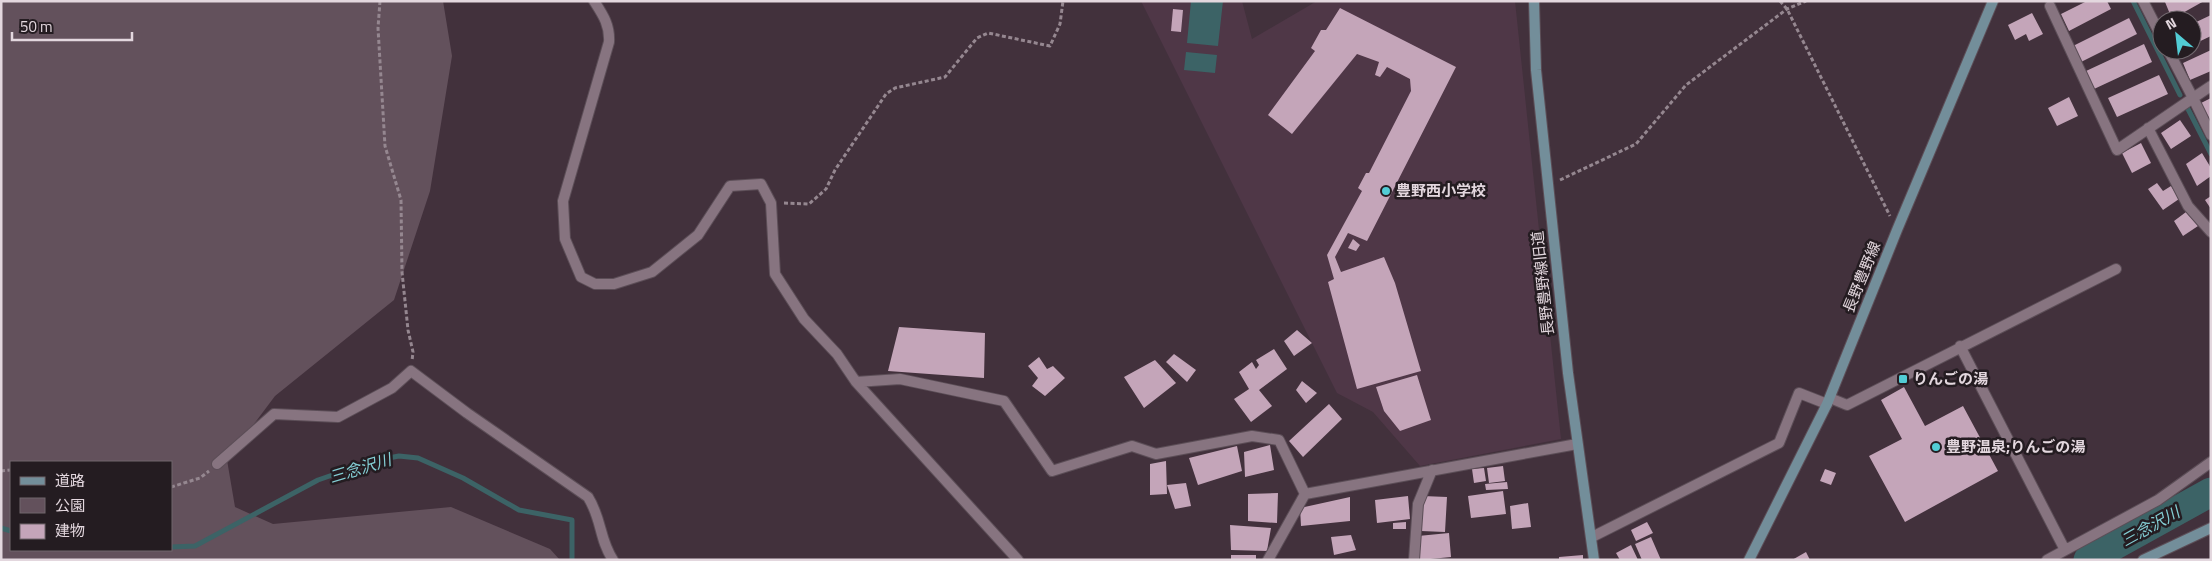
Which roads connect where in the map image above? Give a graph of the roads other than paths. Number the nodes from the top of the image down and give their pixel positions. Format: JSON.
{"nodes":[{"id":1,"x":594,"y":1,"type":"edge"},
{"id":2,"x":1534,"y":1,"type":"edge"},
{"id":3,"x":1993,"y":1,"type":"edge"},
{"id":4,"x":2143,"y":1,"type":"edge"},
{"id":5,"x":2050,"y":6,"type":"dead end"},
{"id":6,"x":2152,"y":19,"type":"edge"},
{"id":7,"x":2173,"y":60,"type":"edge"},
{"id":8,"x":2211,"y":86,"type":"edge"},
{"id":9,"x":2193,"y":98,"type":"junction"},
{"id":10,"x":2148,"y":128,"type":"junction"},
{"id":11,"x":2211,"y":135,"type":"edge"},
{"id":12,"x":2211,"y":232,"type":"edge"},
{"id":13,"x":2116,"y":269,"type":"dead end"},
{"id":14,"x":1960,"y":346,"type":"junction"},
{"id":15,"x":856,"y":382,"type":"junction"},
{"id":16,"x":1828,"y":401,"type":"junction"},
{"id":17,"x":1577,"y":444,"type":"junction"},
{"id":18,"x":2211,"y":462,"type":"edge"},
{"id":19,"x":217,"y":464,"type":"road end"},
{"id":20,"x":1432,"y":470,"type":"junction"},
{"id":21,"x":1305,"y":494,"type":"junction"},
{"id":22,"x":2211,"y":528,"type":"edge"},
{"id":23,"x":1592,"y":537,"type":"junction"},
{"id":24,"x":2065,"y":550,"type":"junction"},
{"id":25,"x":613,"y":560,"type":"edge"},
{"id":26,"x":1018,"y":560,"type":"edge"},
{"id":27,"x":1268,"y":560,"type":"edge"},
{"id":28,"x":1414,"y":560,"type":"edge"},
{"id":29,"x":1594,"y":560,"type":"edge"},
{"id":30,"x":1749,"y":560,"type":"edge"},
{"id":31,"x":2047,"y":560,"type":"edge"},
{"id":32,"x":2143,"y":560,"type":"edge"}],
"edges":[{"from":1,"to":15,"type":"street"},
{"from":2,"to":17,"type":"street","name":"長野豊野線旧道"},
{"from":3,"to":16,"type":"street","name":"長野豊野線"},
{"from":4,"to":6,"type":"street"},
{"from":5,"to":10,"type":"street"},
{"from":7,"to":9,"type":"street"},
{"from":8,"to":9,"type":"street"},
{"from":9,"to":10,"type":"street"},
{"from":9,"to":11,"type":"street"},
{"from":10,"to":12,"type":"street"},
{"from":13,"to":14,"type":"street"},
{"from":14,"to":16,"type":"street"},
{"from":14,"to":24,"type":"street"},
{"from":15,"to":21,"type":"street"},
{"from":15,"to":26,"type":"street"},
{"from":16,"to":23,"type":"street"},
{"from":16,"to":30,"type":"street","name":"長野豊野線"},
{"from":17,"to":20,"type":"street"},
{"from":17,"to":23,"type":"street","name":"長野豊野線旧道"},
{"from":18,"to":24,"type":"street"},
{"from":19,"to":25,"type":"street"},
{"from":20,"to":21,"type":"street"},
{"from":20,"to":28,"type":"street"},
{"from":21,"to":27,"type":"street"},
{"from":22,"to":32,"type":"street"},
{"from":23,"to":29,"type":"street","name":"長野豊野線旧道"},
{"from":24,"to":31,"type":"street"}]}
